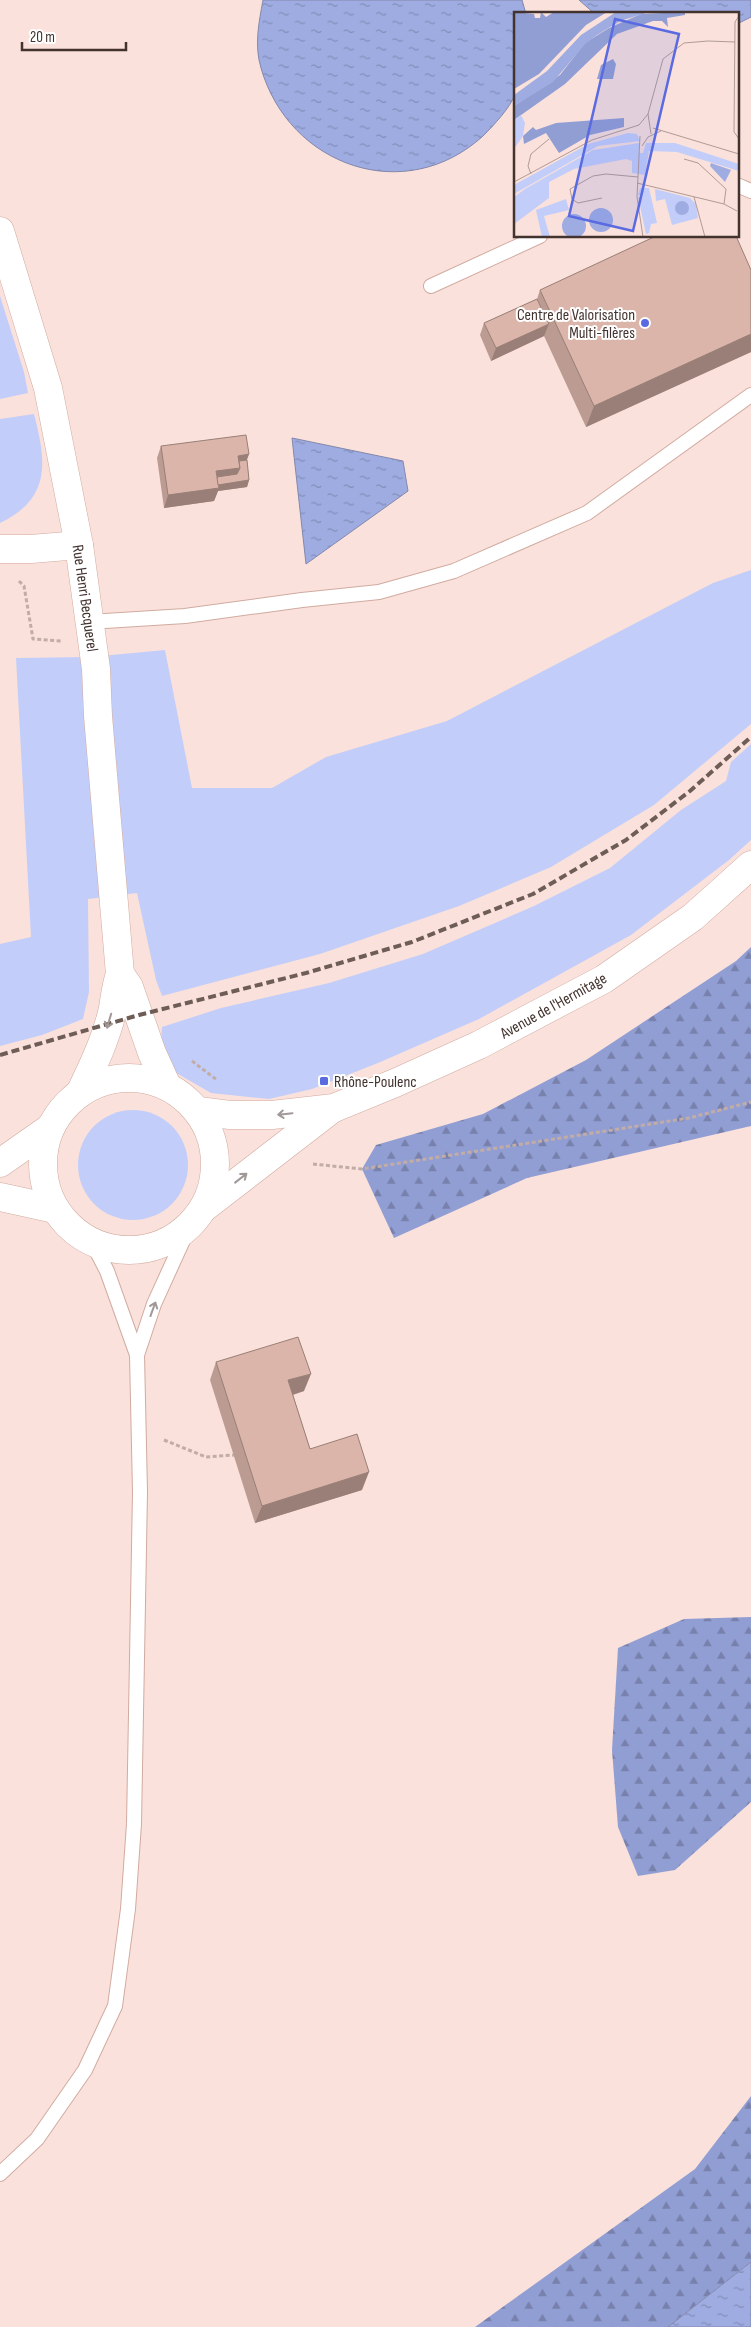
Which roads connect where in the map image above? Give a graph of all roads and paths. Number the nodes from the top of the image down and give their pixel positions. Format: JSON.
{"nodes":[{"id":1,"x":738,"y":185,"type":"edge"},
{"id":2,"x":751,"y":191,"type":"edge"},
{"id":3,"x":0,"y":231,"type":"edge"},
{"id":4,"x":536,"y":238,"type":"edge"},
{"id":5,"x":431,"y":286,"type":"dead end"},
{"id":6,"x":751,"y":395,"type":"edge"},
{"id":7,"x":78,"y":546,"type":"junction"},
{"id":8,"x":0,"y":549,"type":"edge"},
{"id":9,"x":89,"y":622,"type":"junction"},
{"id":10,"x":751,"y":865,"type":"edge"},
{"id":11,"x":120,"y":974,"type":"junction"},
{"id":12,"x":189,"y":1059,"type":"dead end"},
{"id":13,"x":219,"y":1081,"type":"dead end"},
{"id":14,"x":167,"y":1086,"type":"junction"},
{"id":15,"x":80,"y":1093,"type":"junction"},
{"id":16,"x":751,"y":1102,"type":"edge"},
{"id":17,"x":334,"y":1108,"type":"junction"},
{"id":18,"x":198,"y":1111,"type":"junction"},
{"id":19,"x":50,"y":1128,"type":"junction"},
{"id":20,"x":278,"y":1149,"type":"junction"},
{"id":21,"x":0,"y":1163,"type":"edge"},
{"id":22,"x":0,"y":1197,"type":"edge"},
{"id":23,"x":55,"y":1210,"type":"junction"},
{"id":24,"x":197,"y":1217,"type":"junction"},
{"id":25,"x":93,"y":1244,"type":"junction"},
{"id":26,"x":137,"y":1355,"type":"junction"},
{"id":27,"x":164,"y":1440,"type":"dead end"},
{"id":28,"x":234,"y":1455,"type":"dead end"},
{"id":29,"x":0,"y":2174,"type":"edge"}],
"edges":[{"from":1,"to":2,"type":"lane"},
{"from":3,"to":7,"type":"street","name":"Rue Henri Becquerel"},
{"from":4,"to":5,"type":"lane"},
{"from":6,"to":9,"type":"lane"},
{"from":7,"to":8,"type":"street"},
{"from":7,"to":9,"type":"street","name":"Rue Henri Becquerel"},
{"from":9,"to":11,"type":"street","name":"Rue Henri Becquerel"},
{"from":10,"to":17,"type":"street","name":"Avenue de l'Hermitage"},
{"from":11,"to":14,"type":"street","name":"Rue Henri Becquerel"},
{"from":11,"to":15,"type":"street","name":"Rue Henri Becquerel","one_way":true},
{"from":12,"to":13,"type":"path"},
{"from":14,"to":15,"type":"street"},
{"from":14,"to":18,"type":"street"},
{"from":15,"to":19,"type":"street"},
{"from":16,"to":20,"type":"path"},
{"from":17,"to":18,"type":"street","name":"Avenue de l'Hermitage","one_way":true},
{"from":17,"to":20,"type":"street","name":"Avenue de l'Hermitage"},
{"from":18,"to":24,"type":"street"},
{"from":19,"to":21,"type":"street"},
{"from":19,"to":23,"type":"street"},
{"from":24,"to":20,"type":"street","name":"Avenue de l'Hermitage","one_way":true},
{"from":22,"to":23,"type":"street"},
{"from":23,"to":25,"type":"street"},
{"from":24,"to":25,"type":"street"},
{"from":26,"to":24,"type":"lane","one_way":true},
{"from":25,"to":26,"type":"lane"},
{"from":26,"to":29,"type":"lane"},
{"from":27,"to":28,"type":"path"}]}
